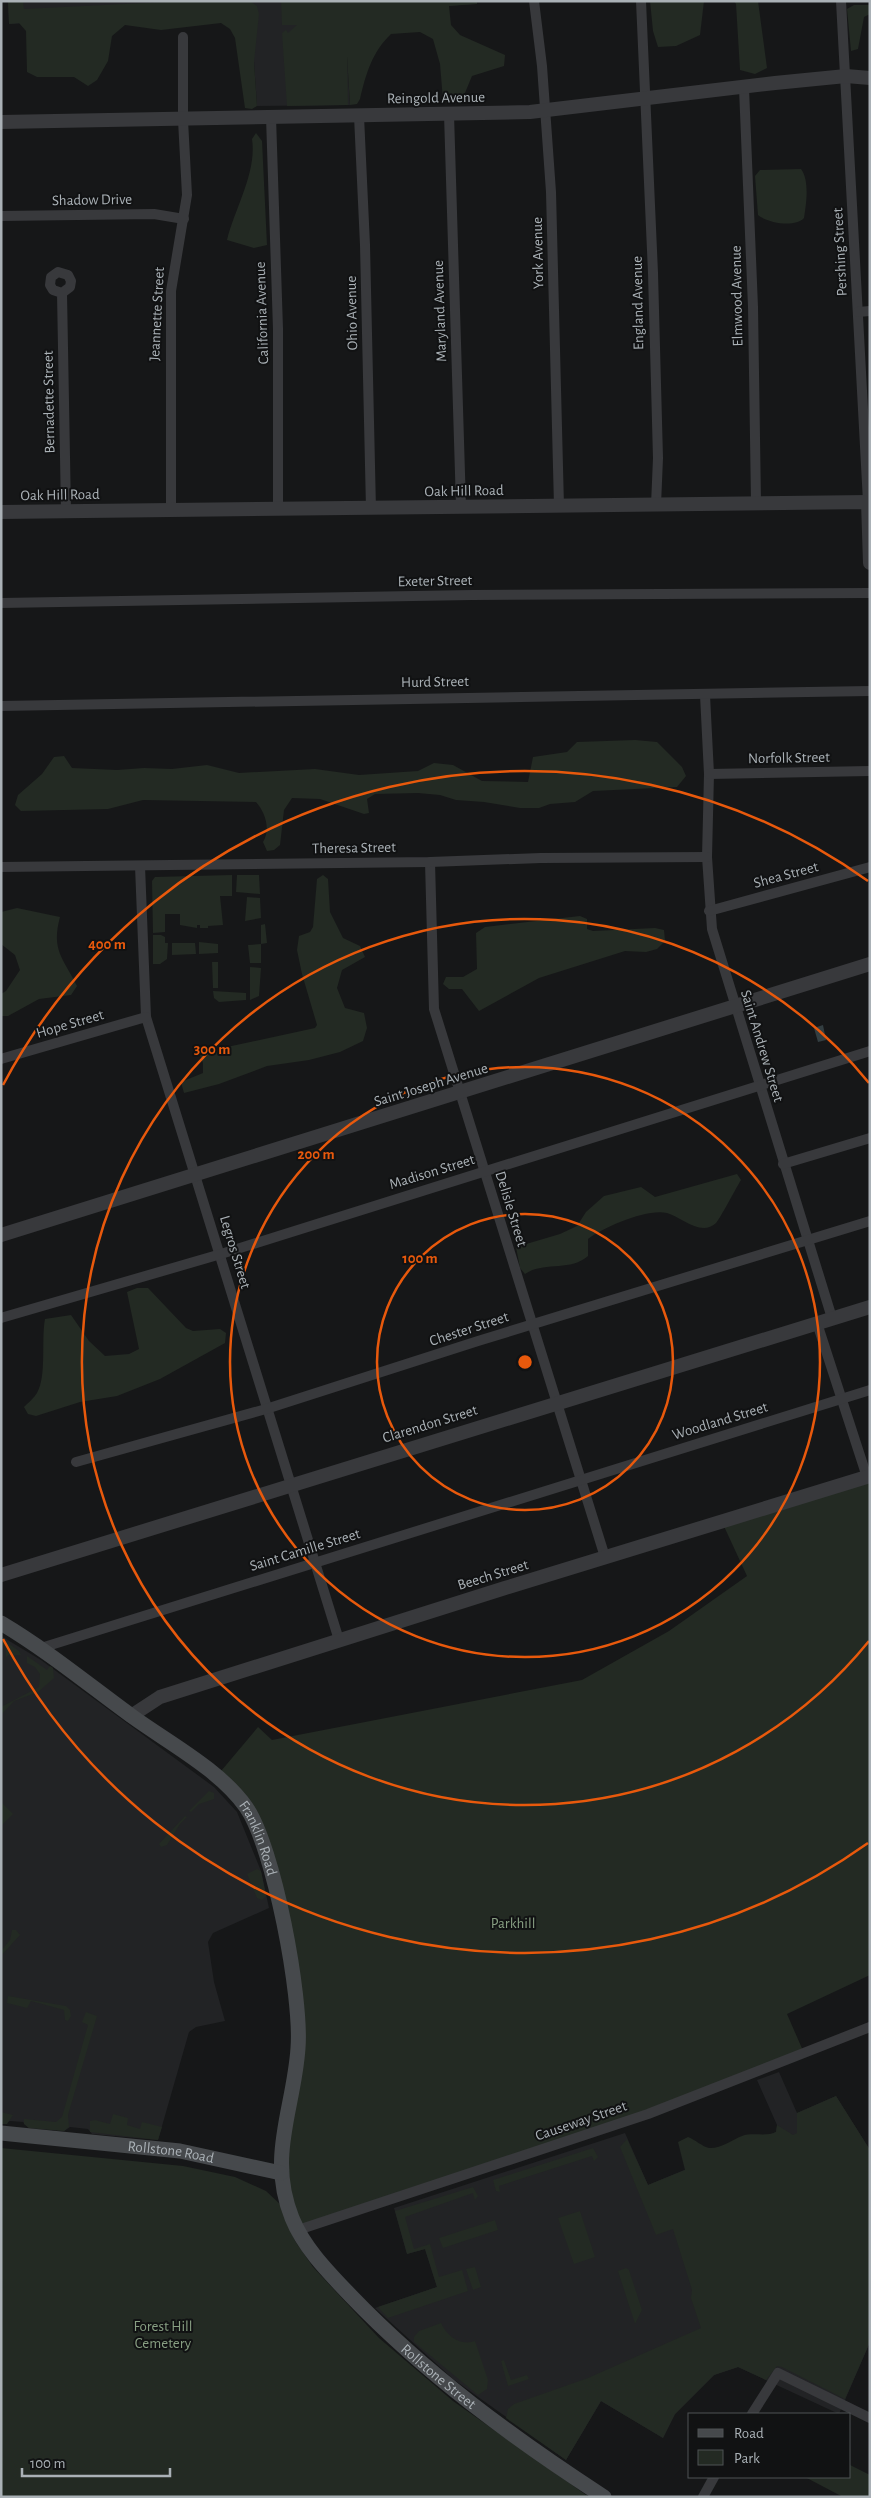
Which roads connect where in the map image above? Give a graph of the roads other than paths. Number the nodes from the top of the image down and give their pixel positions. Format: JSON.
{"nodes":[{"id":1,"x":534,"y":1,"type":"edge"},
{"id":2,"x":641,"y":1,"type":"edge"},
{"id":3,"x":841,"y":1,"type":"edge"},
{"id":4,"x":183,"y":37,"type":"dead end"},
{"id":5,"x":846,"y":76,"type":"junction"},
{"id":6,"x":870,"y":78,"type":"edge"},
{"id":7,"x":744,"y":88,"type":"junction"},
{"id":8,"x":645,"y":100,"type":"junction"},
{"id":9,"x":546,"y":111,"type":"junction"},
{"id":10,"x":449,"y":114,"type":"junction"},
{"id":11,"x":359,"y":116,"type":"junction"},
{"id":12,"x":270,"y":117,"type":"junction"},
{"id":13,"x":183,"y":120,"type":"junction"},
{"id":14,"x":1,"y":122,"type":"edge"},
{"id":15,"x":1,"y":216,"type":"edge"},
{"id":16,"x":184,"y":219,"type":"junction"},
{"id":17,"x":62,"y":293,"type":"dead end"},
{"id":18,"x":870,"y":311,"type":"edge"},
{"id":19,"x":858,"y":312,"type":"junction"},
{"id":20,"x":868,"y":502,"type":"junction"},
{"id":21,"x":756,"y":503,"type":"junction"},
{"id":22,"x":656,"y":505,"type":"junction"},
{"id":23,"x":461,"y":506,"type":"junction"},
{"id":24,"x":559,"y":506,"type":"junction"},
{"id":25,"x":278,"y":509,"type":"junction"},
{"id":26,"x":371,"y":509,"type":"junction"},
{"id":27,"x":66,"y":510,"type":"junction"},
{"id":28,"x":1,"y":512,"type":"edge"},
{"id":29,"x":171,"y":512,"type":"junction"},
{"id":30,"x":870,"y":562,"type":"edge"},
{"id":31,"x":870,"y":593,"type":"edge"},
{"id":32,"x":1,"y":603,"type":"edge"},
{"id":33,"x":870,"y":691,"type":"edge"},
{"id":34,"x":705,"y":695,"type":"junction"},
{"id":35,"x":1,"y":706,"type":"edge"},
{"id":36,"x":870,"y":771,"type":"edge"},
{"id":37,"x":709,"y":774,"type":"junction"},
{"id":38,"x":707,"y":857,"type":"junction"},
{"id":39,"x":430,"y":862,"type":"junction"},
{"id":40,"x":140,"y":866,"type":"junction"},
{"id":41,"x":870,"y":866,"type":"edge"},
{"id":42,"x":1,"y":867,"type":"edge"},
{"id":43,"x":709,"y":911,"type":"junction"},
{"id":44,"x":870,"y":964,"type":"edge"},
{"id":45,"x":734,"y":1006,"type":"junction"},
{"id":46,"x":146,"y":1017,"type":"junction"},
{"id":47,"x":870,"y":1051,"type":"edge"},
{"id":48,"x":1,"y":1059,"type":"edge"},
{"id":49,"x":759,"y":1086,"type":"junction"},
{"id":50,"x":460,"y":1094,"type":"junction"},
{"id":51,"x":870,"y":1138,"type":"edge"},
{"id":52,"x":783,"y":1164,"type":"junction"},
{"id":53,"x":484,"y":1172,"type":"junction"},
{"id":54,"x":194,"y":1174,"type":"junction"},
{"id":55,"x":870,"y":1221,"type":"edge"},
{"id":56,"x":1,"y":1235,"type":"edge"},
{"id":57,"x":807,"y":1240,"type":"junction"},
{"id":58,"x":220,"y":1254,"type":"junction"},
{"id":59,"x":870,"y":1306,"type":"edge"},
{"id":60,"x":1,"y":1318,"type":"edge"},
{"id":61,"x":832,"y":1318,"type":"junction"},
{"id":62,"x":533,"y":1324,"type":"junction"},
{"id":63,"x":817,"y":1324,"type":"junction"},
{"id":64,"x":870,"y":1390,"type":"edge"},
{"id":65,"x":843,"y":1398,"type":"junction"},
{"id":66,"x":556,"y":1402,"type":"junction"},
{"id":67,"x":266,"y":1409,"type":"junction"},
{"id":68,"x":76,"y":1462,"type":"dead end"},
{"id":69,"x":868,"y":1477,"type":"edge"},
{"id":70,"x":579,"y":1481,"type":"junction"},
{"id":71,"x":291,"y":1484,"type":"junction"},
{"id":72,"x":605,"y":1557,"type":"junction"},
{"id":73,"x":315,"y":1563,"type":"junction"},
{"id":74,"x":1,"y":1575,"type":"edge"},
{"id":75,"x":1,"y":1623,"type":"edge"},
{"id":76,"x":339,"y":1640,"type":"junction"},
{"id":77,"x":41,"y":1648,"type":"junction"},
{"id":78,"x":131,"y":1716,"type":"junction"},
{"id":79,"x":870,"y":2027,"type":"edge"},
{"id":80,"x":1,"y":2132,"type":"edge"},
{"id":81,"x":281,"y":2173,"type":"junction"},
{"id":82,"x":298,"y":2230,"type":"junction"},
{"id":83,"x":753,"y":2413,"type":"edge"},
{"id":84,"x":870,"y":2418,"type":"edge"},
{"id":85,"x":713,"y":2478,"type":"edge"},
{"id":86,"x":604,"y":2497,"type":"edge"},
{"id":87,"x":703,"y":2497,"type":"edge"}],
"edges":[{"from":1,"to":9,"type":"street","name":"York Avenue"},
{"from":2,"to":8,"type":"street","name":"England Avenue"},
{"from":3,"to":5,"type":"street","name":"Pershing Street"},
{"from":4,"to":13,"type":"street","name":"Jeannette Street"},
{"from":5,"to":6,"type":"street","name":"Reingold Avenue"},
{"from":5,"to":7,"type":"street","name":"Reingold Avenue"},
{"from":5,"to":19,"type":"street","name":"Pershing Street"},
{"from":7,"to":8,"type":"street","name":"Reingold Avenue"},
{"from":7,"to":21,"type":"street","name":"Elmwood Avenue"},
{"from":8,"to":9,"type":"street","name":"Reingold Avenue"},
{"from":8,"to":22,"type":"street","name":"England Avenue"},
{"from":9,"to":10,"type":"street","name":"Reingold Avenue"},
{"from":9,"to":24,"type":"street","name":"York Avenue"},
{"from":10,"to":11,"type":"street","name":"Reingold Avenue"},
{"from":10,"to":23,"type":"street","name":"Maryland Avenue"},
{"from":11,"to":12,"type":"street","name":"Reingold Avenue"},
{"from":11,"to":26,"type":"street","name":"Ohio Avenue"},
{"from":12,"to":13,"type":"street","name":"Reingold Avenue"},
{"from":12,"to":25,"type":"street","name":"California Avenue"},
{"from":13,"to":14,"type":"street","name":"Reingold Avenue"},
{"from":13,"to":16,"type":"street","name":"Jeannette Street"},
{"from":15,"to":16,"type":"street","name":"Shadow Drive"},
{"from":16,"to":29,"type":"street","name":"Jeannette Street"},
{"from":17,"to":27,"type":"street","name":"Bernadette Street"},
{"from":18,"to":19,"type":"street"},
{"from":19,"to":20,"type":"street","name":"Pershing Street"},
{"from":20,"to":21,"type":"street","name":"Oak Hill Road"},
{"from":20,"to":30,"type":"street"},
{"from":21,"to":22,"type":"street","name":"Oak Hill Road"},
{"from":22,"to":24,"type":"street","name":"Oak Hill Road"},
{"from":23,"to":24,"type":"street","name":"Oak Hill Road"},
{"from":23,"to":26,"type":"street","name":"Oak Hill Road"},
{"from":25,"to":26,"type":"street","name":"Oak Hill Road"},
{"from":25,"to":29,"type":"street","name":"Oak Hill Road"},
{"from":27,"to":28,"type":"street","name":"Oak Hill Road"},
{"from":27,"to":29,"type":"street","name":"Oak Hill Road"},
{"from":31,"to":32,"type":"street","name":"Exeter Street"},
{"from":33,"to":34,"type":"street","name":"Hurd Street"},
{"from":34,"to":35,"type":"street","name":"Hurd Street"},
{"from":34,"to":37,"type":"street","name":"Saint Andrew Street"},
{"from":36,"to":37,"type":"street","name":"Norfolk Street"},
{"from":37,"to":38,"type":"street","name":"Saint Andrew Street"},
{"from":38,"to":39,"type":"street","name":"Theresa Street"},
{"from":38,"to":43,"type":"street","name":"Saint Andrew Street"},
{"from":39,"to":40,"type":"street","name":"Theresa Street"},
{"from":39,"to":50,"type":"street","name":"Delisle Street"},
{"from":40,"to":42,"type":"street","name":"Theresa Street"},
{"from":40,"to":46,"type":"street","name":"Legros Street"},
{"from":41,"to":43,"type":"street","name":"Shea Street"},
{"from":43,"to":45,"type":"street","name":"Saint Andrew Street"},
{"from":44,"to":45,"type":"street","name":"Saint Joseph Avenue"},
{"from":45,"to":49,"type":"street","name":"Saint Andrew Street"},
{"from":45,"to":50,"type":"street","name":"Saint Joseph Avenue"},
{"from":46,"to":48,"type":"street","name":"Hope Street"},
{"from":46,"to":54,"type":"street","name":"Legros Street"},
{"from":47,"to":49,"type":"street","name":"Madison Street"},
{"from":49,"to":52,"type":"street","name":"Saint Andrew Street"},
{"from":49,"to":53,"type":"street","name":"Madison Street"},
{"from":50,"to":53,"type":"street","name":"Delisle Street"},
{"from":50,"to":54,"type":"street","name":"Saint Joseph Avenue"},
{"from":51,"to":52,"type":"street"},
{"from":52,"to":57,"type":"street","name":"Saint Andrew Street"},
{"from":53,"to":58,"type":"street","name":"Madison Street"},
{"from":53,"to":62,"type":"street","name":"Delisle Street"},
{"from":54,"to":56,"type":"street","name":"Saint Joseph Avenue"},
{"from":54,"to":58,"type":"street","name":"Legros Street"},
{"from":55,"to":57,"type":"street","name":"Chester Street"},
{"from":57,"to":61,"type":"street","name":"Saint Andrew Street"},
{"from":57,"to":62,"type":"street","name":"Chester Street"},
{"from":58,"to":60,"type":"street","name":"Madison Street"},
{"from":58,"to":67,"type":"street","name":"Legros Street"},
{"from":59,"to":61,"type":"street","name":"Clarendon Street"},
{"from":61,"to":63,"type":"street","name":"Clarendon Street"},
{"from":62,"to":66,"type":"street","name":"Delisle Street"},
{"from":62,"to":67,"type":"street","name":"Chester Street"},
{"from":63,"to":65,"type":"street"},
{"from":63,"to":66,"type":"street","name":"Clarendon Street"},
{"from":64,"to":65,"type":"street","name":"Woodland Street"},
{"from":65,"to":69,"type":"street"},
{"from":65,"to":70,"type":"street","name":"Woodland Street"},
{"from":66,"to":70,"type":"street","name":"Delisle Street"},
{"from":66,"to":71,"type":"street","name":"Clarendon Street"},
{"from":67,"to":68,"type":"street","name":"Chester Street"},
{"from":67,"to":71,"type":"street","name":"Legros Street"},
{"from":69,"to":72,"type":"street","name":"Beech Street"},
{"from":70,"to":72,"type":"street","name":"Delisle Street"},
{"from":70,"to":73,"type":"street","name":"Saint Camille Street"},
{"from":71,"to":73,"type":"street","name":"Legros Street"},
{"from":71,"to":74,"type":"street","name":"Clarendon Street"},
{"from":72,"to":76,"type":"street","name":"Beech Street"},
{"from":73,"to":76,"type":"street","name":"Legros Street"},
{"from":73,"to":77,"type":"street","name":"Saint Camille Street"},
{"from":75,"to":77,"type":"main road","name":"Franklin Road"},
{"from":76,"to":78,"type":"street","name":"Beech Street"},
{"from":77,"to":78,"type":"main road","name":"Franklin Road"},
{"from":78,"to":81,"type":"main road","name":"Franklin Road"},
{"from":79,"to":82,"type":"street","name":"Causeway Street"},
{"from":80,"to":81,"type":"main road","name":"Rollstone Road"},
{"from":81,"to":82,"type":"main road"},
{"from":82,"to":86,"type":"main road","name":"Rollstone Street"},
{"from":83,"to":84,"type":"street"},
{"from":85,"to":87,"type":"street"}]}
